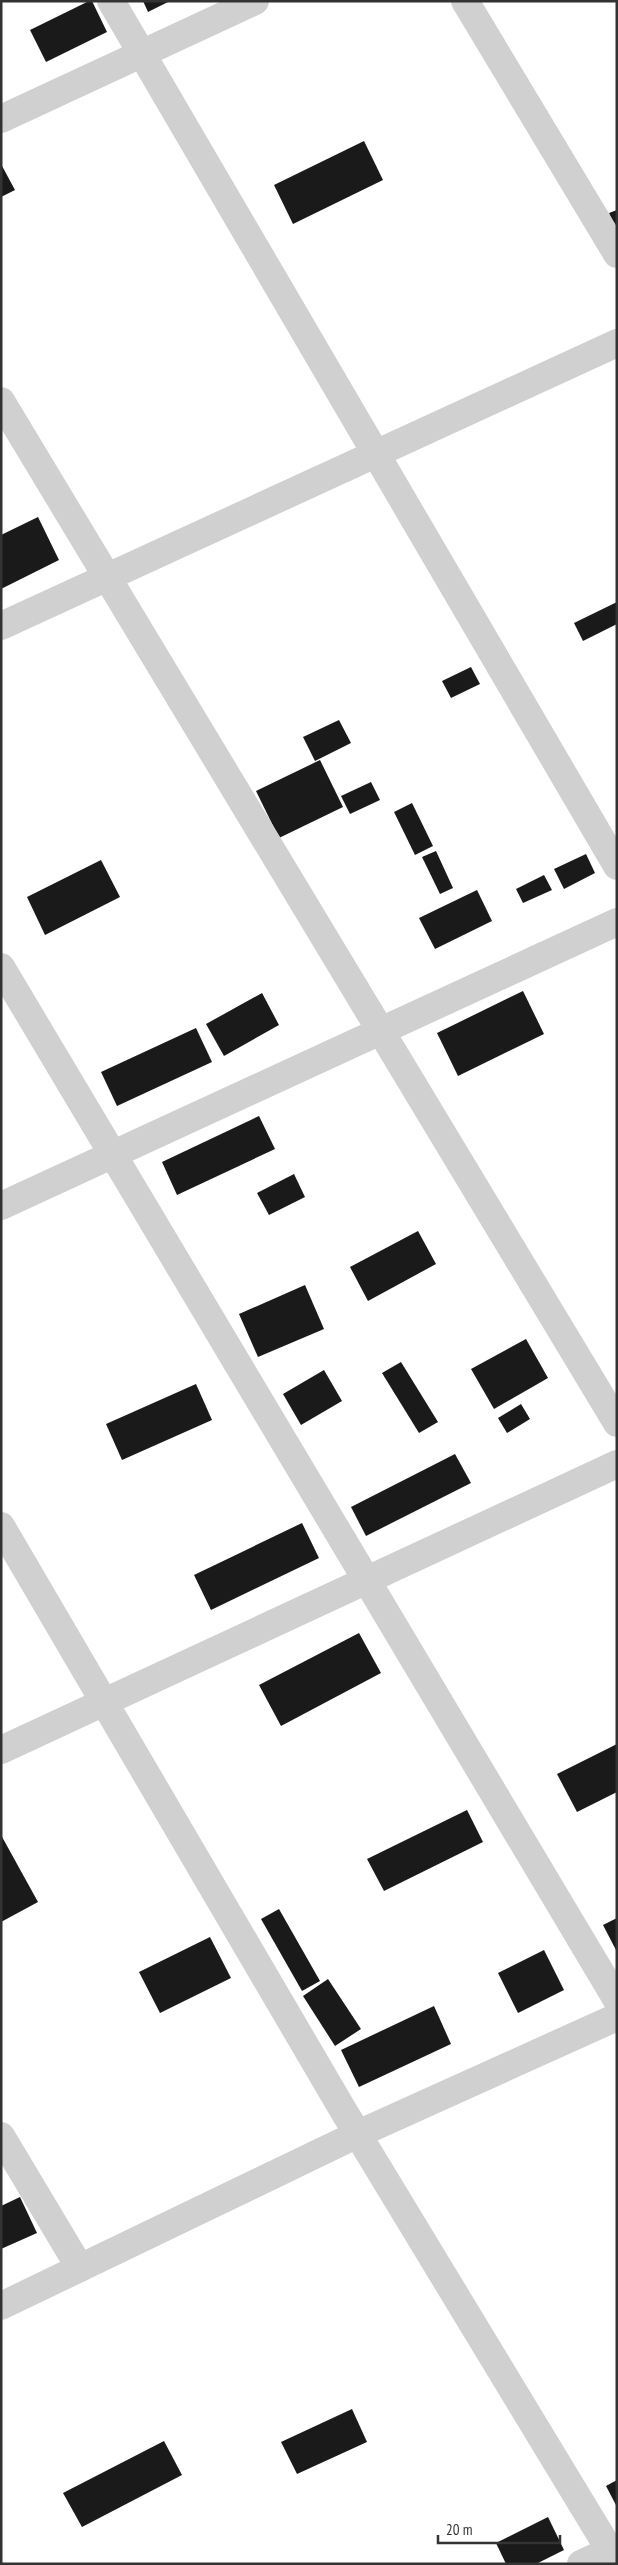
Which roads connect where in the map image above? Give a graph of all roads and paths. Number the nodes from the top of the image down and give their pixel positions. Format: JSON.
{"nodes":[{"id":1,"x":111,"y":1,"type":"edge"},
{"id":2,"x":255,"y":1,"type":"edge"},
{"id":3,"x":465,"y":1,"type":"edge"},
{"id":4,"x":142,"y":54,"type":"junction"},
{"id":5,"x":1,"y":120,"type":"edge"},
{"id":6,"x":617,"y":254,"type":"edge"},
{"id":7,"x":617,"y":343,"type":"edge"},
{"id":8,"x":1,"y":401,"type":"edge"},
{"id":9,"x":376,"y":455,"type":"junction"},
{"id":10,"x":108,"y":578,"type":"junction"},
{"id":11,"x":1,"y":626,"type":"edge"},
{"id":12,"x":617,"y":866,"type":"edge"},
{"id":13,"x":617,"y":922,"type":"edge"},
{"id":14,"x":1,"y":967,"type":"edge"},
{"id":15,"x":380,"y":1031,"type":"junction"},
{"id":16,"x":113,"y":1155,"type":"junction"},
{"id":17,"x":1,"y":1206,"type":"edge"},
{"id":18,"x":617,"y":1423,"type":"edge"},
{"id":19,"x":617,"y":1464,"type":"edge"},
{"id":20,"x":1,"y":1526,"type":"edge"},
{"id":21,"x":366,"y":1581,"type":"junction"},
{"id":22,"x":105,"y":1701,"type":"junction"},
{"id":23,"x":1,"y":1750,"type":"edge"},
{"id":24,"x":617,"y":2000,"type":"edge"},
{"id":25,"x":617,"y":2017,"type":"edge"},
{"id":26,"x":358,"y":2134,"type":"junction"},
{"id":27,"x":1,"y":2136,"type":"edge"},
{"id":28,"x":80,"y":2268,"type":"junction"},
{"id":29,"x":1,"y":2306,"type":"edge"},
{"id":30,"x":615,"y":2553,"type":"edge"},
{"id":31,"x":581,"y":2564,"type":"edge"}],
"edges":[{"from":1,"to":4,"type":"street"},
{"from":2,"to":4,"type":"street"},
{"from":3,"to":6,"type":"street"},
{"from":4,"to":5,"type":"street"},
{"from":4,"to":9,"type":"street"},
{"from":7,"to":9,"type":"street"},
{"from":8,"to":10,"type":"street"},
{"from":9,"to":10,"type":"street"},
{"from":9,"to":12,"type":"street"},
{"from":10,"to":11,"type":"street"},
{"from":10,"to":15,"type":"street"},
{"from":13,"to":15,"type":"street"},
{"from":14,"to":16,"type":"street"},
{"from":15,"to":16,"type":"street"},
{"from":15,"to":18,"type":"street"},
{"from":16,"to":17,"type":"street"},
{"from":16,"to":21,"type":"street"},
{"from":19,"to":21,"type":"street"},
{"from":20,"to":22,"type":"street"},
{"from":21,"to":22,"type":"street"},
{"from":21,"to":24,"type":"street"},
{"from":22,"to":23,"type":"street"},
{"from":22,"to":26,"type":"street"},
{"from":25,"to":26,"type":"street"},
{"from":26,"to":28,"type":"street"},
{"from":26,"to":30,"type":"street"},
{"from":27,"to":28,"type":"street"},
{"from":28,"to":29,"type":"street"},
{"from":30,"to":31,"type":"street"}]}
